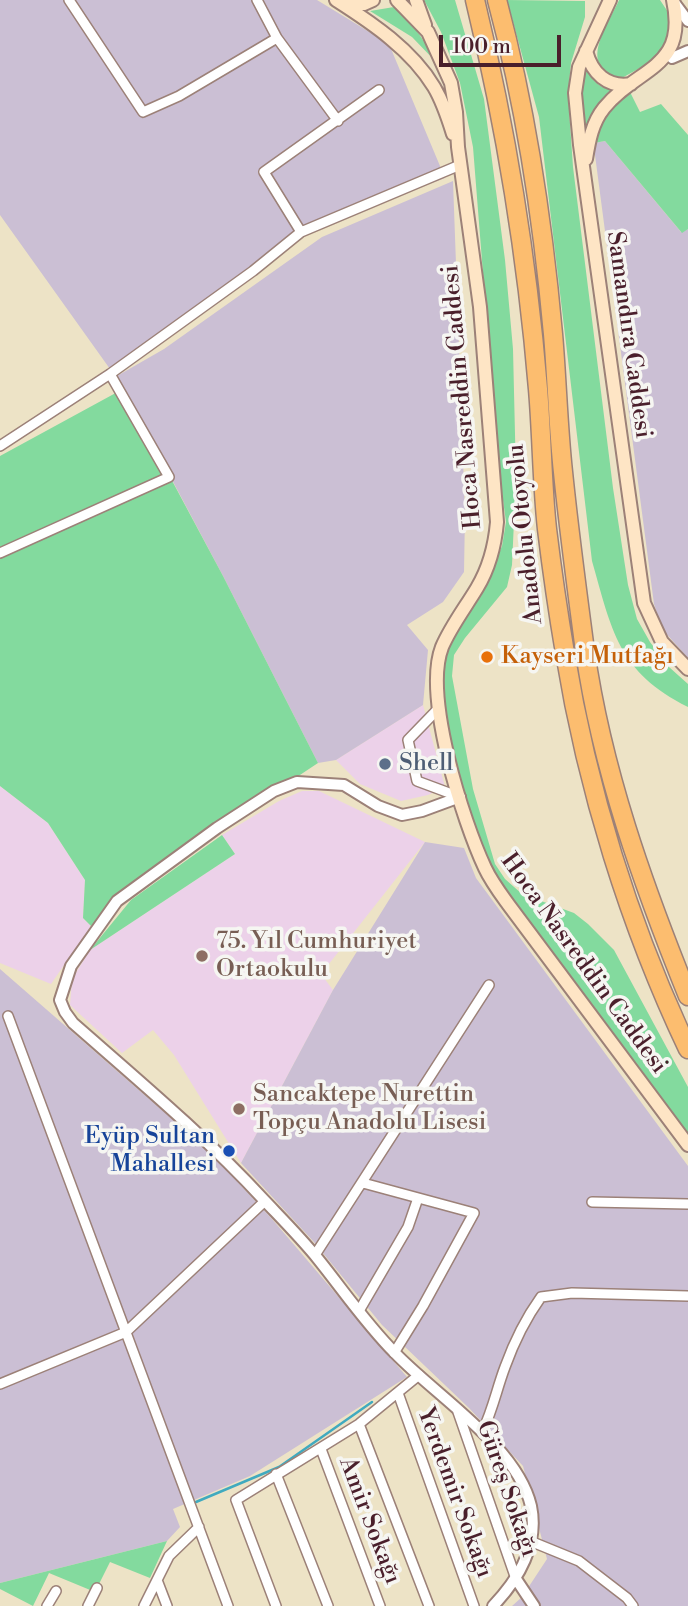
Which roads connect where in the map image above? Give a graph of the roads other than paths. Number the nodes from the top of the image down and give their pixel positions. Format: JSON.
{"nodes":[{"id":1,"x":69,"y":0,"type":"edge"},
{"id":2,"x":257,"y":0,"type":"edge"},
{"id":3,"x":336,"y":0,"type":"edge"},
{"id":4,"x":373,"y":0,"type":"edge"},
{"id":5,"x":397,"y":0,"type":"edge"},
{"id":6,"x":416,"y":0,"type":"edge"},
{"id":7,"x":475,"y":0,"type":"edge"},
{"id":8,"x":497,"y":0,"type":"edge"},
{"id":9,"x":673,"y":0,"type":"edge"},
{"id":10,"x":607,"y":2,"type":"edge"},
{"id":11,"x":688,"y":22,"type":"edge"},
{"id":12,"x":428,"y":32,"type":"junction"},
{"id":13,"x":276,"y":38,"type":"junction"},
{"id":14,"x":586,"y":51,"type":"junction"},
{"id":15,"x":688,"y":51,"type":"edge"},
{"id":16,"x":672,"y":58,"type":"junction"},
{"id":17,"x":632,"y":84,"type":"junction"},
{"id":18,"x":379,"y":90,"type":"dead end"},
{"id":19,"x":338,"y":121,"type":"junction"},
{"id":20,"x":457,"y":147,"type":"junction"},
{"id":21,"x":460,"y":165,"type":"junction"},
{"id":22,"x":583,"y":173,"type":"junction"},
{"id":23,"x":301,"y":232,"type":"junction"},
{"id":24,"x":110,"y":374,"type":"junction"},
{"id":25,"x":0,"y":446,"type":"edge"},
{"id":26,"x":0,"y":553,"type":"edge"},
{"id":27,"x":688,"y":669,"type":"edge"},
{"id":28,"x":438,"y":709,"type":"junction"},
{"id":29,"x":460,"y":797,"type":"junction"},
{"id":30,"x":489,"y":985,"type":"dead end"},
{"id":31,"x":688,"y":996,"type":"edge"},
{"id":32,"x":8,"y":1016,"type":"dead end"},
{"id":33,"x":688,"y":1049,"type":"edge"},
{"id":34,"x":688,"y":1144,"type":"edge"},
{"id":35,"x":363,"y":1183,"type":"junction"},
{"id":36,"x":418,"y":1198,"type":"junction"},
{"id":37,"x":265,"y":1201,"type":"junction"},
{"id":38,"x":592,"y":1202,"type":"dead end"},
{"id":39,"x":688,"y":1204,"type":"edge"},
{"id":40,"x":315,"y":1255,"type":"junction"},
{"id":41,"x":688,"y":1296,"type":"edge"},
{"id":42,"x":359,"y":1311,"type":"junction"},
{"id":43,"x":126,"y":1332,"type":"junction"},
{"id":44,"x":394,"y":1353,"type":"junction"},
{"id":45,"x":419,"y":1375,"type":"junction"},
{"id":46,"x":0,"y":1384,"type":"edge"},
{"id":47,"x":398,"y":1393,"type":"junction"},
{"id":48,"x":458,"y":1412,"type":"junction"},
{"id":49,"x":359,"y":1424,"type":"junction"},
{"id":50,"x":483,"y":1430,"type":"junction"},
{"id":51,"x":321,"y":1449,"type":"junction"},
{"id":52,"x":276,"y":1474,"type":"junction"},
{"id":53,"x":199,"y":1527,"type":"junction"},
{"id":54,"x":530,"y":1541,"type":"junction"},
{"id":55,"x":516,"y":1579,"type":"junction"},
{"id":56,"x":157,"y":1580,"type":"junction"},
{"id":57,"x":97,"y":1588,"type":"dead end"},
{"id":58,"x":56,"y":1591,"type":"dead end"},
{"id":59,"x":47,"y":1606,"type":"edge"},
{"id":60,"x":88,"y":1606,"type":"edge"},
{"id":61,"x":144,"y":1606,"type":"edge"},
{"id":62,"x":167,"y":1606,"type":"edge"},
{"id":63,"x":228,"y":1606,"type":"edge"},
{"id":64,"x":276,"y":1606,"type":"edge"},
{"id":65,"x":328,"y":1606,"type":"edge"},
{"id":66,"x":380,"y":1606,"type":"edge"},
{"id":67,"x":429,"y":1606,"type":"edge"},
{"id":68,"x":474,"y":1606,"type":"edge"},
{"id":69,"x":493,"y":1606,"type":"edge"},
{"id":70,"x":534,"y":1606,"type":"edge"},
{"id":71,"x":633,"y":1606,"type":"edge"}],
"edges":[{"from":1,"to":13,"type":"street"},
{"from":2,"to":13,"type":"street"},
{"from":3,"to":4,"type":"main road"},
{"from":3,"to":20,"type":"main road"},
{"from":5,"to":12,"type":"main road"},
{"from":6,"to":12,"type":"main road"},
{"from":7,"to":33,"type":"highway","name":"Anadolu Otoyolu"},
{"from":8,"to":31,"type":"highway","name":"Anadolu Otoyolu"},
{"from":9,"to":11,"type":"street"},
{"from":9,"to":16,"type":"main road"},
{"from":10,"to":14,"type":"main road","name":"Samandıra Caddesi"},
{"from":12,"to":20,"type":"main road"},
{"from":13,"to":19,"type":"street"},
{"from":14,"to":17,"type":"main road"},
{"from":14,"to":22,"type":"main road","name":"Samandıra Caddesi"},
{"from":15,"to":16,"type":"street"},
{"from":16,"to":17,"type":"main road"},
{"from":17,"to":22,"type":"main road"},
{"from":18,"to":19,"type":"street"},
{"from":19,"to":23,"type":"street"},
{"from":20,"to":21,"type":"main road","name":"Hoca Nasreddin Caddesi"},
{"from":21,"to":23,"type":"street"},
{"from":21,"to":28,"type":"main road","name":"Hoca Nasreddin Caddesi"},
{"from":22,"to":27,"type":"main road","name":"Samandıra Caddesi"},
{"from":23,"to":24,"type":"street"},
{"from":24,"to":25,"type":"street"},
{"from":24,"to":26,"type":"street"},
{"from":28,"to":29,"type":"main road","name":"Hoca Nasreddin Caddesi"},
{"from":28,"to":29,"type":"street"},
{"from":29,"to":34,"type":"main road","name":"Hoca Nasreddin Caddesi"},
{"from":29,"to":37,"type":"street"},
{"from":30,"to":35,"type":"street"},
{"from":32,"to":43,"type":"street"},
{"from":35,"to":36,"type":"street"},
{"from":35,"to":40,"type":"street"},
{"from":36,"to":42,"type":"street"},
{"from":36,"to":44,"type":"street"},
{"from":37,"to":40,"type":"street"},
{"from":37,"to":43,"type":"street"},
{"from":38,"to":39,"type":"street"},
{"from":40,"to":42,"type":"street"},
{"from":41,"to":50,"type":"street"},
{"from":42,"to":44,"type":"street"},
{"from":43,"to":46,"type":"street"},
{"from":43,"to":53,"type":"street"},
{"from":44,"to":45,"type":"street"},
{"from":45,"to":47,"type":"street"},
{"from":45,"to":48,"type":"street"},
{"from":47,"to":49,"type":"street"},
{"from":47,"to":68,"type":"street","name":"Yerdemir Sokağı"},
{"from":48,"to":50,"type":"street"},
{"from":48,"to":55,"type":"street","name":"Güreş Sokağı"},
{"from":49,"to":51,"type":"street"},
{"from":49,"to":67,"type":"street"},
{"from":50,"to":54,"type":"street"},
{"from":51,"to":52,"type":"street"},
{"from":51,"to":66,"type":"street","name":"Amir Sokağı"},
{"from":52,"to":64,"type":"street"},
{"from":52,"to":65,"type":"street"},
{"from":53,"to":56,"type":"street"},
{"from":53,"to":63,"type":"street"},
{"from":54,"to":55,"type":"street"},
{"from":54,"to":71,"type":"street"},
{"from":55,"to":69,"type":"street"},
{"from":55,"to":70,"type":"street"},
{"from":56,"to":61,"type":"street"},
{"from":56,"to":62,"type":"street"},
{"from":57,"to":60,"type":"street"},
{"from":58,"to":59,"type":"street"}]}
